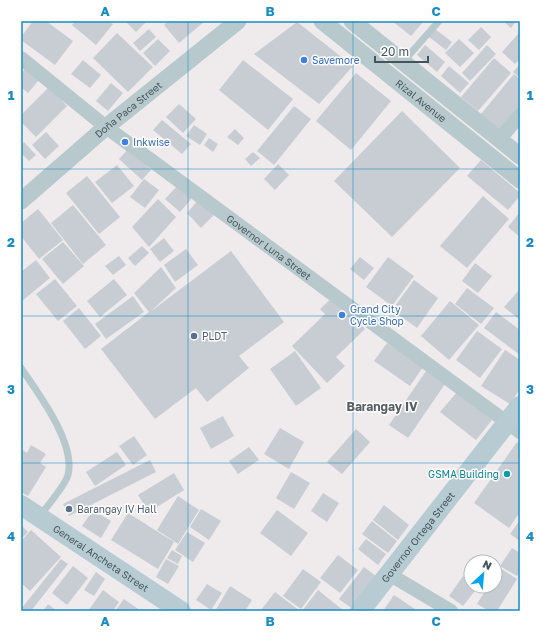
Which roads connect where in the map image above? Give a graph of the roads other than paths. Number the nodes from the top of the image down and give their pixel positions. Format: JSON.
{"nodes":[{"id":1,"x":238,"y":21,"type":"edge"},
{"id":2,"x":322,"y":21,"type":"edge"},
{"id":3,"x":352,"y":21,"type":"edge"},
{"id":4,"x":439,"y":21,"type":"edge"},
{"id":5,"x":21,"y":58,"type":"edge"},
{"id":6,"x":403,"y":62,"type":"junction"},
{"id":7,"x":520,"y":115,"type":"edge"},
{"id":8,"x":106,"y":127,"type":"junction"},
{"id":9,"x":500,"y":140,"type":"junction"},
{"id":10,"x":520,"y":156,"type":"edge"},
{"id":11,"x":520,"y":180,"type":"edge"},
{"id":12,"x":21,"y":200,"type":"edge"},
{"id":13,"x":21,"y":368,"type":"edge"},
{"id":14,"x":520,"y":406,"type":"edge"},
{"id":15,"x":514,"y":427,"type":"edge"},
{"id":16,"x":21,"y":505,"type":"edge"},
{"id":17,"x":39,"y":517,"type":"junction"},
{"id":18,"x":389,"y":574,"type":"junction"},
{"id":19,"x":181,"y":611,"type":"edge"},
{"id":20,"x":360,"y":611,"type":"edge"},
{"id":21,"x":451,"y":611,"type":"edge"}],
"edges":[{"from":1,"to":8,"type":"street","name":"Doña Paca Street"},
{"from":2,"to":11,"type":"street","name":"Rizal Avenue"},
{"from":3,"to":6,"type":"street","name":"Rizal Avenue"},
{"from":4,"to":6,"type":"lane"},
{"from":5,"to":8,"type":"street","name":"Governor Luna Street"},
{"from":6,"to":9,"type":"street","name":"Rizal Avenue"},
{"from":7,"to":9,"type":"street"},
{"from":8,"to":12,"type":"street","name":"Doña Paca Street"},
{"from":8,"to":15,"type":"street","name":"Governor Luna Street"},
{"from":9,"to":10,"type":"street","name":"Rizal Avenue"},
{"from":13,"to":17,"type":"lane"},
{"from":14,"to":15,"type":"main road","name":"Governor Ortega Street"},
{"from":15,"to":18,"type":"main road","name":"Governor Ortega Street"},
{"from":16,"to":17,"type":"main road","name":"General Ancheta Street"},
{"from":17,"to":19,"type":"main road","name":"General Ancheta Street"},
{"from":18,"to":20,"type":"main road","name":"Governor Ortega Street"},
{"from":18,"to":21,"type":"street"}]}
